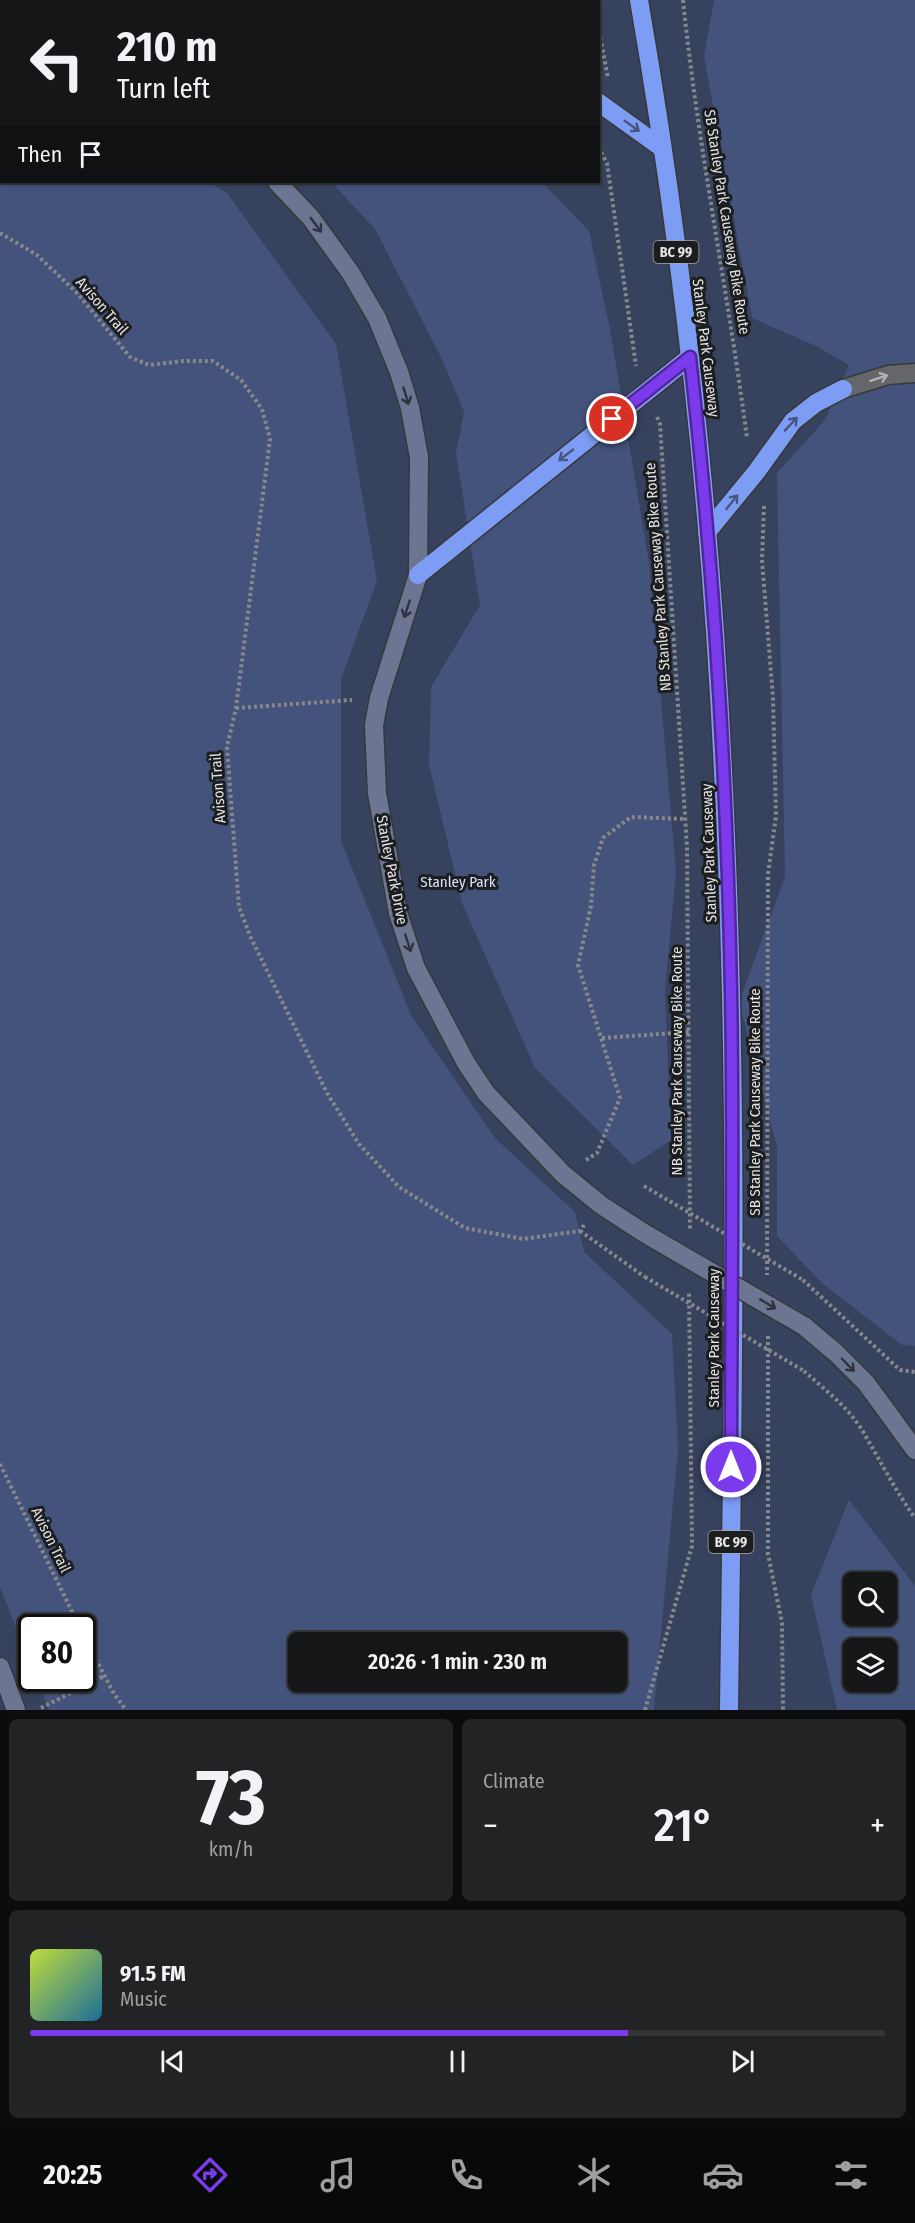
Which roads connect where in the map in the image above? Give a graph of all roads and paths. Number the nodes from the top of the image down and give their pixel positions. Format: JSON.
{"nodes":[{"id":1,"x":639,"y":0,"type":"edge"},
{"id":2,"x":683,"y":0,"type":"edge"},
{"id":3,"x":600,"y":36,"type":"edge"},
{"id":4,"x":609,"y":83,"type":"dead end"},
{"id":5,"x":600,"y":103,"type":"edge"},
{"id":6,"x":662,"y":148,"type":"junction"},
{"id":7,"x":600,"y":151,"type":"edge"},
{"id":8,"x":278,"y":183,"type":"edge"},
{"id":9,"x":0,"y":232,"type":"edge"},
{"id":10,"x":690,"y":357,"type":"junction"},
{"id":11,"x":915,"y":373,"type":"edge"},
{"id":12,"x":638,"y":377,"type":"dead end"},
{"id":13,"x":843,"y":389,"type":"joint"},
{"id":14,"x":652,"y":408,"type":"dead end"},
{"id":15,"x":749,"y":447,"type":"dead end"},
{"id":16,"x":764,"y":495,"type":"dead end"},
{"id":17,"x":707,"y":532,"type":"junction"},
{"id":18,"x":418,"y":575,"type":"junction"},
{"id":19,"x":379,"y":698,"type":"junction"},
{"id":20,"x":236,"y":708,"type":"junction"},
{"id":21,"x":685,"y":819,"type":"junction"},
{"id":22,"x":690,"y":1032,"type":"junction"},
{"id":23,"x":602,"y":1038,"type":"junction"},
{"id":24,"x":563,"y":1174,"type":"junction"},
{"id":25,"x":644,"y":1186,"type":"dead end"},
{"id":26,"x":690,"y":1239,"type":"dead end"},
{"id":27,"x":767,"y":1281,"type":"dead end"},
{"id":28,"x":689,"y":1285,"type":"dead end"},
{"id":29,"x":768,"y":1329,"type":"dead end"},
{"id":30,"x":915,"y":1372,"type":"edge"},
{"id":31,"x":915,"y":1450,"type":"edge"},
{"id":32,"x":0,"y":1464,"type":"edge"},
{"id":33,"x":915,"y":1518,"type":"edge"},
{"id":34,"x":73,"y":1614,"type":"edge"},
{"id":35,"x":96,"y":1660,"type":"edge"},
{"id":36,"x":0,"y":1667,"type":"edge"},
{"id":37,"x":104,"y":1676,"type":"junction"},
{"id":38,"x":16,"y":1710,"type":"edge"},
{"id":39,"x":37,"y":1710,"type":"edge"},
{"id":40,"x":126,"y":1710,"type":"edge"},
{"id":41,"x":645,"y":1710,"type":"edge"},
{"id":42,"x":729,"y":1710,"type":"edge"},
{"id":43,"x":783,"y":1710,"type":"edge"}],
"edges":[{"from":1,"to":6,"type":"highway","name":"Stanley Park Causeway","number":"BC 99"},
{"from":2,"to":15,"type":"path","name":"SB Stanley Park Causeway Bike Route"},
{"from":3,"to":4,"type":"path"},
{"from":5,"to":6,"type":"highway","one_way":true},
{"from":6,"to":10,"type":"highway","name":"Stanley Park Causeway","number":"BC 99"},
{"from":7,"to":12,"type":"path"},
{"from":8,"to":18,"type":"street","name":"Stanley Park Drive","one_way":true},
{"from":9,"to":20,"type":"path","name":"Avison Trail"},
{"from":10,"to":17,"type":"highway","name":"Stanley Park Causeway","number":"BC 99"},
{"from":10,"to":18,"type":"highway","one_way":true},
{"from":13,"to":11,"type":"street","one_way":true},
{"from":17,"to":13,"type":"highway","one_way":true},
{"from":14,"to":21,"type":"path","name":"NB Stanley Park Causeway Bike Route"},
{"from":16,"to":27,"type":"path","name":"SB Stanley Park Causeway Bike Route"},
{"from":17,"to":42,"type":"highway","name":"Stanley Park Causeway","number":"BC 99"},
{"from":18,"to":19,"type":"street","name":"Stanley Park Drive","one_way":true},
{"from":19,"to":20,"type":"path"},
{"from":19,"to":24,"type":"street","name":"Stanley Park Drive","one_way":true},
{"from":20,"to":33,"type":"path","name":"Avison Trail","bridge":true},
{"from":21,"to":22,"type":"path","name":"NB Stanley Park Causeway Bike Route"},
{"from":21,"to":23,"type":"path"},
{"from":22,"to":23,"type":"path"},
{"from":22,"to":26,"type":"path","name":"NB Stanley Park Causeway Bike Route"},
{"from":23,"to":24,"type":"path"},
{"from":24,"to":31,"type":"street","name":"Stanley Park Drive","one_way":true,"bridge":true},
{"from":25,"to":30,"type":"path","bridge":true},
{"from":28,"to":41,"type":"path"},
{"from":29,"to":43,"type":"path"},
{"from":32,"to":34,"type":"path","name":"Avison Trail"},
{"from":35,"to":37,"type":"path"},
{"from":36,"to":38,"type":"street"},
{"from":37,"to":39,"type":"path"},
{"from":37,"to":40,"type":"path"}]}
